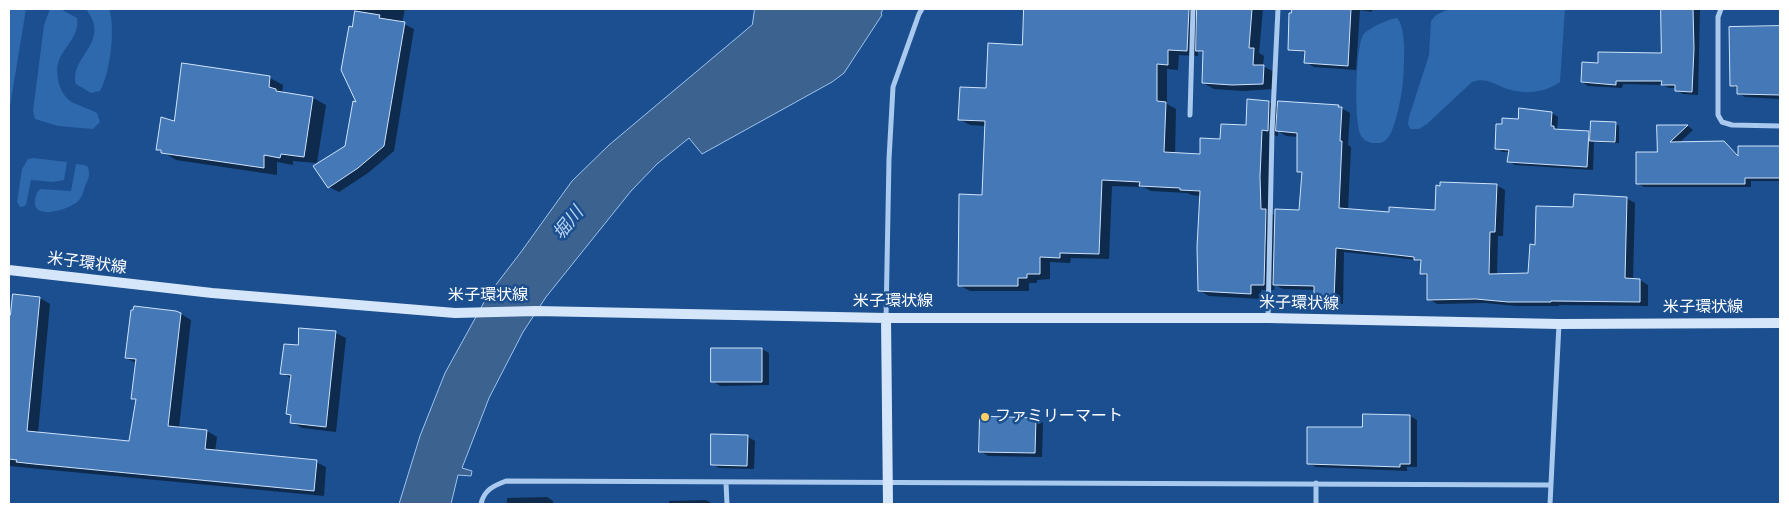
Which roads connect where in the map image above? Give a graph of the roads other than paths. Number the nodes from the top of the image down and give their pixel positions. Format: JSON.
{"nodes":[{"id":1,"x":922,"y":9,"type":"edge"},
{"id":2,"x":1193,"y":9,"type":"edge"},
{"id":3,"x":1278,"y":9,"type":"edge"},
{"id":4,"x":1721,"y":9,"type":"edge"},
{"id":5,"x":1190,"y":115,"type":"dead end"},
{"id":6,"x":1780,"y":126,"type":"edge"},
{"id":7,"x":9,"y":270,"type":"edge"},
{"id":8,"x":886,"y":318,"type":"junction"},
{"id":9,"x":1268,"y":318,"type":"junction"},
{"id":10,"x":1780,"y":323,"type":"edge"},
{"id":11,"x":1559,"y":324,"type":"junction"},
{"id":12,"x":887,"y":482,"type":"junction"},
{"id":13,"x":726,"y":483,"type":"junction"},
{"id":14,"x":1316,"y":483,"type":"junction"},
{"id":15,"x":1551,"y":485,"type":"junction"},
{"id":16,"x":481,"y":504,"type":"edge"},
{"id":17,"x":727,"y":504,"type":"edge"},
{"id":18,"x":888,"y":504,"type":"edge"},
{"id":19,"x":1316,"y":504,"type":"edge"},
{"id":20,"x":1550,"y":504,"type":"edge"}],
"edges":[{"from":1,"to":8,"type":"street"},
{"from":2,"to":5,"type":"street"},
{"from":3,"to":9,"type":"street"},
{"from":4,"to":6,"type":"street"},
{"from":7,"to":8,"type":"main road","name":"米子環状線"},
{"from":8,"to":9,"type":"main road","name":"米子環状線"},
{"from":8,"to":12,"type":"main road"},
{"from":9,"to":11,"type":"main road","name":"米子環状線"},
{"from":10,"to":11,"type":"main road","name":"米子環状線"},
{"from":11,"to":15,"type":"street"},
{"from":12,"to":13,"type":"street"},
{"from":12,"to":14,"type":"street"},
{"from":12,"to":18,"type":"main road"},
{"from":13,"to":16,"type":"street"},
{"from":13,"to":17,"type":"street"},
{"from":14,"to":15,"type":"street"},
{"from":14,"to":19,"type":"street"},
{"from":15,"to":20,"type":"street"}]}
